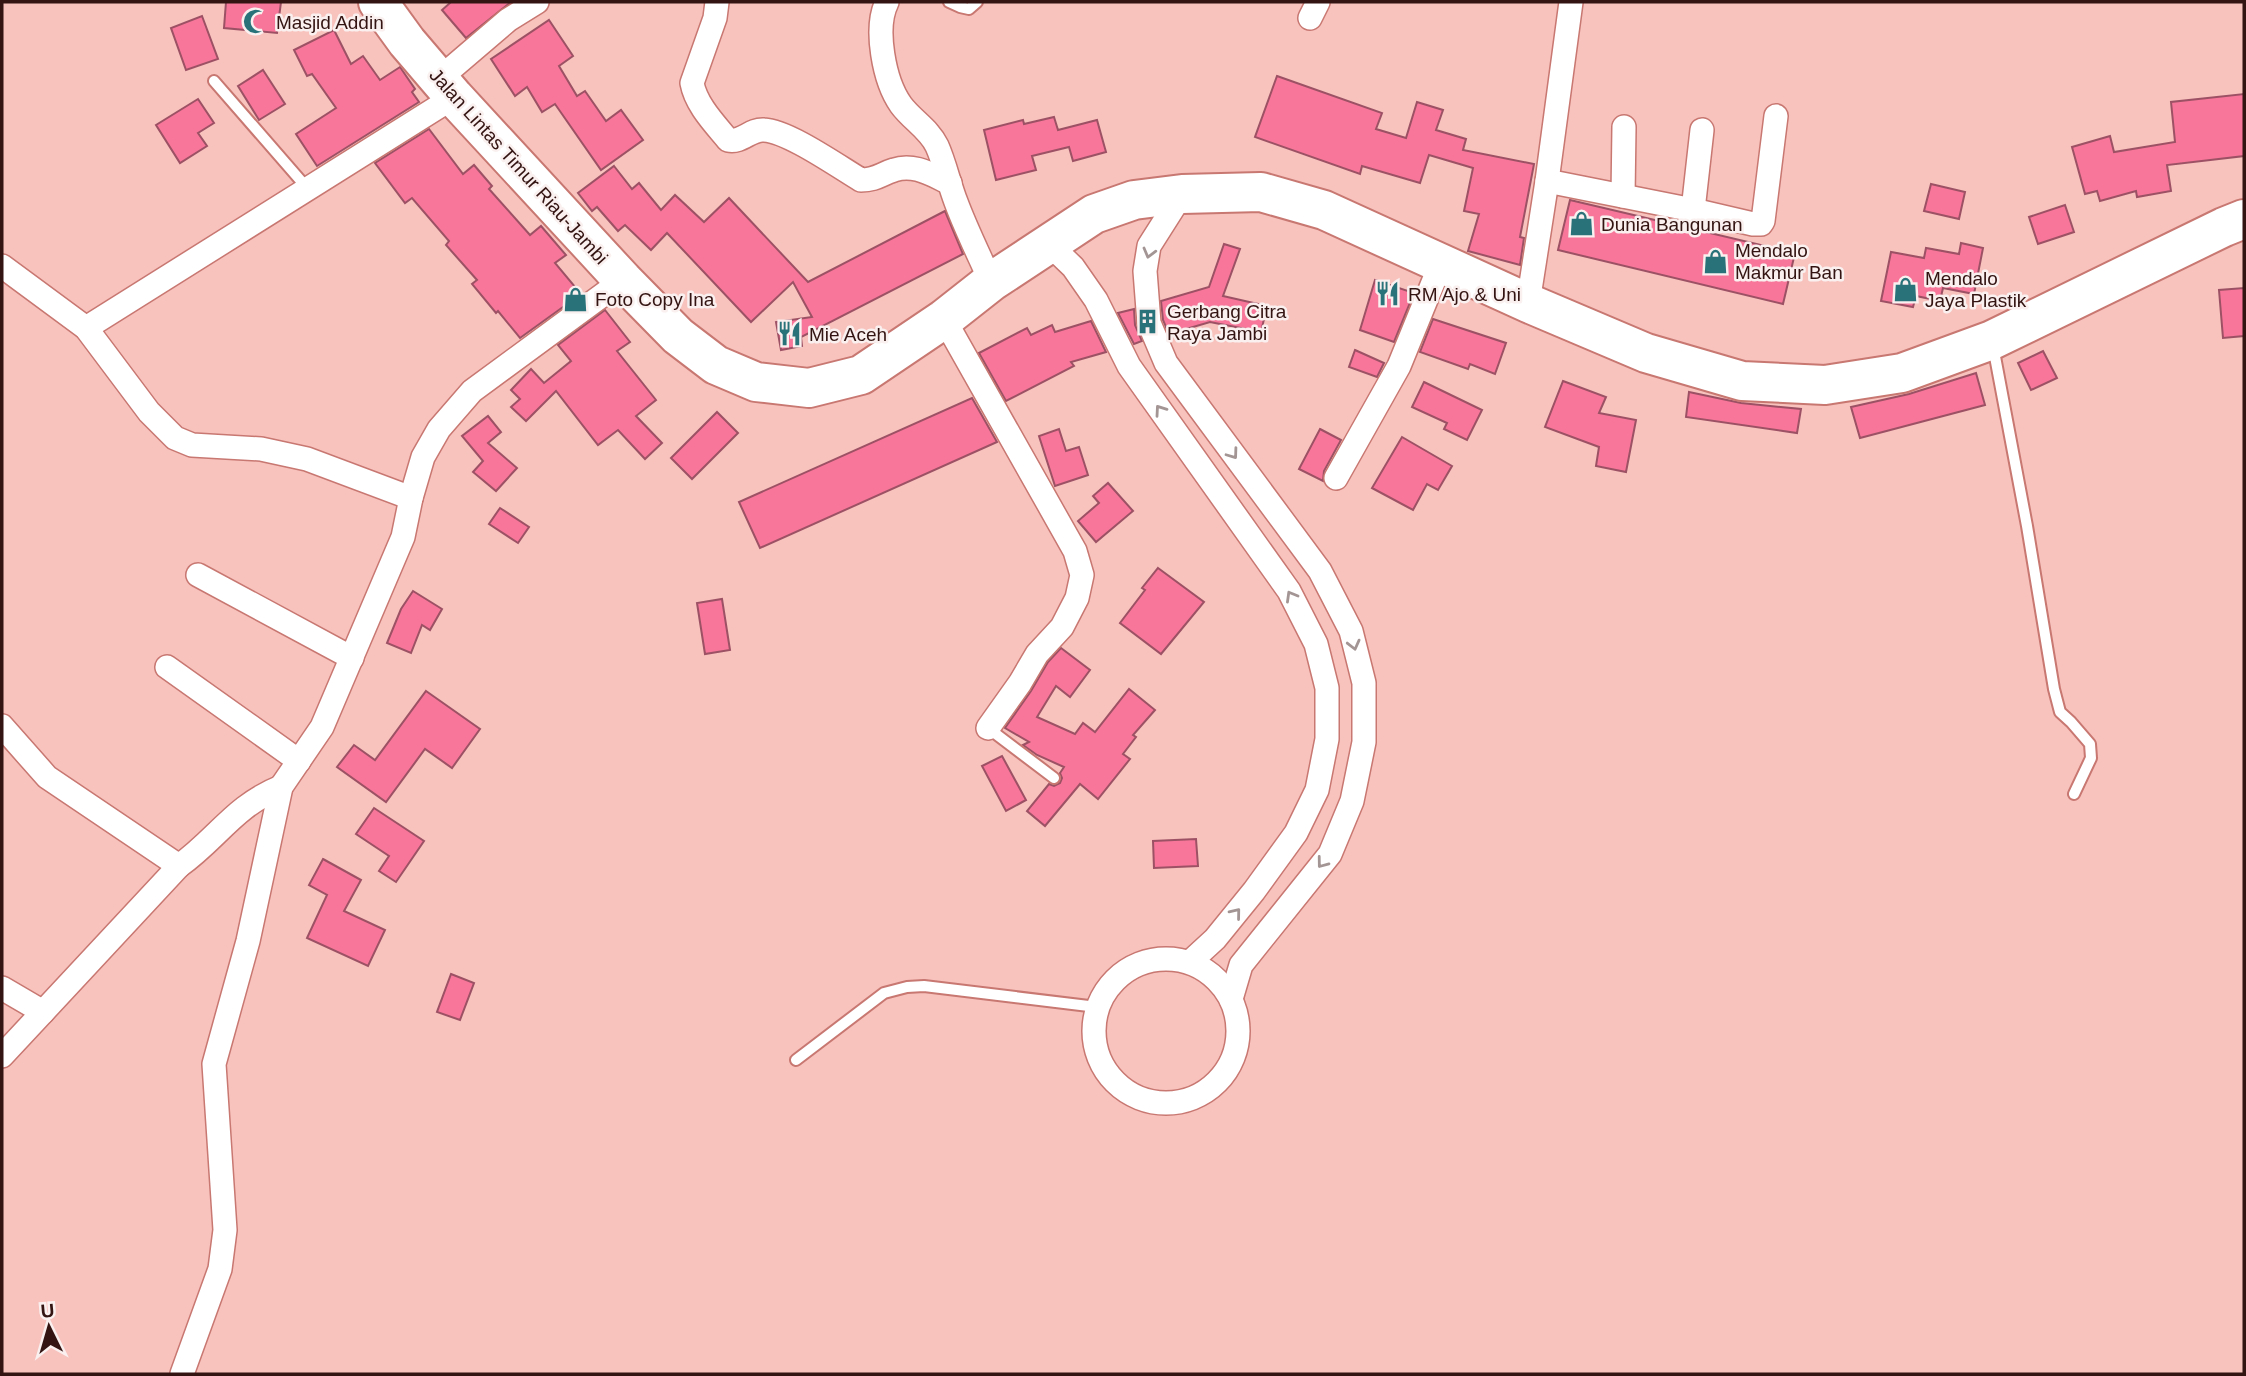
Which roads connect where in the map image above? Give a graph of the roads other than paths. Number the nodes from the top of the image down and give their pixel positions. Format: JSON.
{"nodes":[{"id":1,"x":537,"y":2,"type":"edge"},
{"id":2,"x":717,"y":2,"type":"edge"},
{"id":3,"x":887,"y":2,"type":"edge"},
{"id":4,"x":950,"y":2,"type":"edge"},
{"id":5,"x":977,"y":2,"type":"edge"},
{"id":6,"x":1571,"y":2,"type":"edge"},
{"id":7,"x":382,"y":4,"type":"edge"},
{"id":8,"x":214,"y":81,"type":"dead end"},
{"id":9,"x":446,"y":88,"type":"junction"},
{"id":10,"x":1776,"y":116,"type":"dead end"},
{"id":11,"x":1625,"y":127,"type":"dead end"},
{"id":12,"x":1702,"y":130,"type":"dead end"},
{"id":13,"x":1547,"y":181,"type":"junction"},
{"id":14,"x":950,"y":183,"type":"junction"},
{"id":15,"x":308,"y":189,"type":"junction"},
{"id":16,"x":1182,"y":194,"type":"junction"},
{"id":17,"x":1623,"y":196,"type":"junction"},
{"id":18,"x":1693,"y":210,"type":"junction"},
{"id":19,"x":2244,"y":219,"type":"edge"},
{"id":20,"x":1049,"y":244,"type":"junction"},
{"id":21,"x":1441,"y":263,"type":"junction"},
{"id":22,"x":2,"y":266,"type":"edge"},
{"id":23,"x":622,"y":280,"type":"junction"},
{"id":24,"x":991,"y":282,"type":"junction"},
{"id":25,"x":1528,"y":303,"type":"junction"},
{"id":26,"x":944,"y":319,"type":"junction"},
{"id":27,"x":86,"y":328,"type":"junction"},
{"id":28,"x":1992,"y":340,"type":"junction"},
{"id":29,"x":1336,"y":478,"type":"dead end"},
{"id":30,"x":411,"y":498,"type":"junction"},
{"id":31,"x":198,"y":575,"type":"dead end"},
{"id":32,"x":352,"y":658,"type":"junction"},
{"id":33,"x":167,"y":667,"type":"dead end"},
{"id":34,"x":2,"y":726,"type":"edge"},
{"id":35,"x":988,"y":728,"type":"joint"},
{"id":36,"x":299,"y":761,"type":"junction"},
{"id":37,"x":1054,"y":778,"type":"dead end"},
{"id":38,"x":281,"y":787,"type":"junction"},
{"id":39,"x":2074,"y":794,"type":"dead end"},
{"id":40,"x":179,"y":866,"type":"junction"},
{"id":41,"x":1190,"y":962,"type":"junction"},
{"id":42,"x":2,"y":988,"type":"edge"},
{"id":43,"x":1231,"y":999,"type":"junction"},
{"id":44,"x":1097,"y":1007,"type":"junction"},
{"id":45,"x":43,"y":1012,"type":"junction"},
{"id":46,"x":2,"y":1056,"type":"edge"},
{"id":47,"x":796,"y":1060,"type":"dead end"},
{"id":48,"x":182,"y":1374,"type":"edge"}],
"edges":[{"from":1,"to":9,"type":"street"},
{"from":2,"to":14,"type":"street"},
{"from":3,"to":14,"type":"street"},
{"from":4,"to":5,"type":"lane"},
{"from":6,"to":13,"type":"street"},
{"from":7,"to":9,"type":"highway","name":"Jalan Lintas Timur Riau-Jambi"},
{"from":8,"to":15,"type":"lane"},
{"from":9,"to":15,"type":"street"},
{"from":9,"to":23,"type":"highway","name":"Jalan Lintas Timur Riau-Jambi"},
{"from":10,"to":18,"type":"street"},
{"from":11,"to":17,"type":"street"},
{"from":12,"to":18,"type":"street"},
{"from":13,"to":17,"type":"street"},
{"from":13,"to":25,"type":"street"},
{"from":14,"to":24,"type":"street"},
{"from":15,"to":27,"type":"street"},
{"from":16,"to":20,"type":"highway","name":"Jalan Lintas Timur Riau-Jambi"},
{"from":16,"to":21,"type":"highway","name":"Jalan Lintas Timur Riau-Jambi"},
{"from":16,"to":43,"type":"street","one_way":true},
{"from":17,"to":18,"type":"street"},
{"from":19,"to":28,"type":"highway","name":"Jalan Lintas Timur Riau-Jambi"},
{"from":20,"to":24,"type":"highway","name":"Jalan Lintas Timur Riau-Jambi"},
{"from":41,"to":20,"type":"street","one_way":true},
{"from":21,"to":25,"type":"highway","name":"Jalan Lintas Timur Riau-Jambi"},
{"from":21,"to":29,"type":"street"},
{"from":22,"to":27,"type":"street"},
{"from":23,"to":26,"type":"highway","name":"Jalan Lintas Timur Riau-Jambi"},
{"from":23,"to":30,"type":"street"},
{"from":24,"to":26,"type":"highway","name":"Jalan Lintas Timur Riau-Jambi"},
{"from":25,"to":28,"type":"highway","name":"Jalan Lintas Timur Riau-Jambi"},
{"from":26,"to":35,"type":"street"},
{"from":27,"to":30,"type":"street"},
{"from":28,"to":39,"type":"lane"},
{"from":30,"to":32,"type":"street"},
{"from":31,"to":32,"type":"street"},
{"from":32,"to":36,"type":"street"},
{"from":33,"to":36,"type":"street"},
{"from":34,"to":40,"type":"street"},
{"from":35,"to":37,"type":"lane"},
{"from":36,"to":38,"type":"street"},
{"from":38,"to":40,"type":"street"},
{"from":38,"to":48,"type":"street"},
{"from":40,"to":45,"type":"street"},
{"from":41,"to":43,"type":"street"},
{"from":41,"to":44,"type":"street"},
{"from":42,"to":45,"type":"street"},
{"from":43,"to":44,"type":"street"},
{"from":44,"to":47,"type":"lane"},
{"from":45,"to":46,"type":"street"}]}
